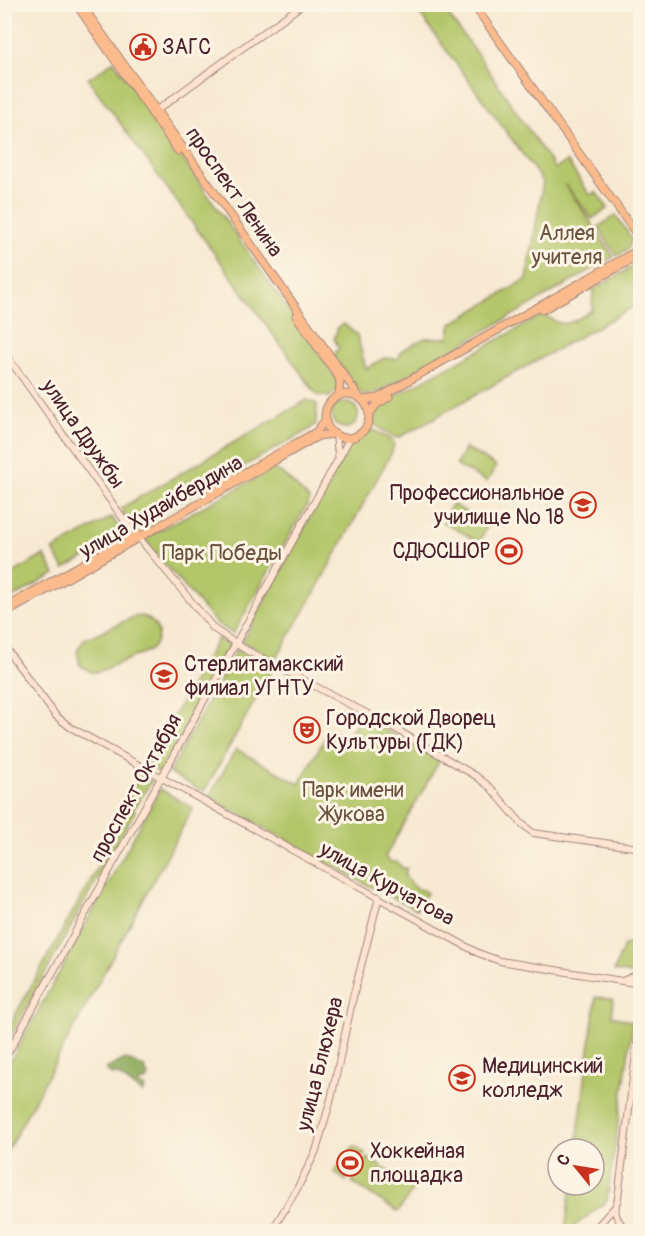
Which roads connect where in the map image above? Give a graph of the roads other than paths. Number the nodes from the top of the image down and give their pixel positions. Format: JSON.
{"nodes":[{"id":1,"x":75,"y":4,"type":"edge"},
{"id":2,"x":81,"y":4,"type":"edge"},
{"id":3,"x":303,"y":4,"type":"edge"},
{"id":4,"x":474,"y":4,"type":"edge"},
{"id":5,"x":154,"y":112,"type":"junction"},
{"id":6,"x":640,"y":239,"type":"edge"},
{"id":7,"x":640,"y":249,"type":"edge"},
{"id":8,"x":640,"y":255,"type":"edge"},
{"id":9,"x":4,"y":352,"type":"edge"},
{"id":10,"x":339,"y":396,"type":"junction"},
{"id":11,"x":384,"y":397,"type":"junction"},
{"id":12,"x":361,"y":399,"type":"junction"},
{"id":13,"x":369,"y":415,"type":"junction"},
{"id":14,"x":326,"y":419,"type":"junction"},
{"id":15,"x":336,"y":435,"type":"junction"},
{"id":16,"x":350,"y":438,"type":"junction"},
{"id":17,"x":338,"y":458,"type":"junction"},
{"id":18,"x":137,"y":537,"type":"junction"},
{"id":19,"x":4,"y":608,"type":"edge"},
{"id":20,"x":4,"y":614,"type":"edge"},
{"id":21,"x":236,"y":643,"type":"junction"},
{"id":22,"x":4,"y":646,"type":"edge"},
{"id":23,"x":160,"y":778,"type":"junction"},
{"id":24,"x":640,"y":848,"type":"edge"},
{"id":25,"x":379,"y":897,"type":"junction"},
{"id":26,"x":640,"y":968,"type":"edge"},
{"id":27,"x":620,"y":981,"type":"junction"},
{"id":28,"x":640,"y":984,"type":"edge"},
{"id":29,"x":640,"y":1022,"type":"edge"},
{"id":30,"x":4,"y":1060,"type":"edge"},
{"id":31,"x":638,"y":1061,"type":"edge"},
{"id":32,"x":614,"y":1208,"type":"junction"},
{"id":33,"x":271,"y":1232,"type":"edge"},
{"id":34,"x":592,"y":1232,"type":"edge"},
{"id":35,"x":627,"y":1232,"type":"edge"}],
"edges":[{"from":1,"to":5,"type":"main road","name":"проспект Ленина"},
{"from":2,"to":5,"type":"main road","name":"проспект Ленина"},
{"from":3,"to":5,"type":"street"},
{"from":4,"to":6,"type":"main road"},
{"from":5,"to":10,"type":"main road","name":"проспект Ленина"},
{"from":5,"to":12,"type":"main road","name":"проспект Ленина"},
{"from":7,"to":11,"type":"main road"},
{"from":8,"to":11,"type":"main road"},
{"from":9,"to":18,"type":"street","name":"улица Дружбы"},
{"from":10,"to":12,"type":"main road"},
{"from":10,"to":14,"type":"main road"},
{"from":11,"to":12,"type":"main road"},
{"from":11,"to":13,"type":"main road"},
{"from":12,"to":13,"type":"main road"},
{"from":13,"to":16,"type":"main road"},
{"from":14,"to":15,"type":"main road"},
{"from":14,"to":18,"type":"main road","name":"улица Худайбердина"},
{"from":15,"to":16,"type":"main road"},
{"from":15,"to":17,"type":"street"},
{"from":15,"to":18,"type":"main road","name":"улица Худайбердина"},
{"from":16,"to":17,"type":"street","name":"проспект Октября"},
{"from":17,"to":21,"type":"street","name":"проспект Октября"},
{"from":18,"to":19,"type":"main road","name":"улица Худайбердина"},
{"from":18,"to":20,"type":"main road","name":"улица Худайбердина"},
{"from":18,"to":21,"type":"street","name":"улица Дружбы"},
{"from":21,"to":23,"type":"street","name":"проспект Октября"},
{"from":21,"to":24,"type":"street","name":"улица Дружбы"},
{"from":22,"to":23,"type":"street","name":"улица Курчатова"},
{"from":23,"to":25,"type":"street","name":"улица Курчатова"},
{"from":23,"to":30,"type":"street","name":"проспект Октября"},
{"from":25,"to":27,"type":"street","name":"улица Курчатова"},
{"from":25,"to":33,"type":"street","name":"улица Блюхера"},
{"from":26,"to":27,"type":"street"},
{"from":27,"to":28,"type":"street","name":"улица Курчатова"},
{"from":29,"to":31,"type":"street"},
{"from":31,"to":32,"type":"street"},
{"from":32,"to":34,"type":"street"},
{"from":32,"to":35,"type":"street"}]}
